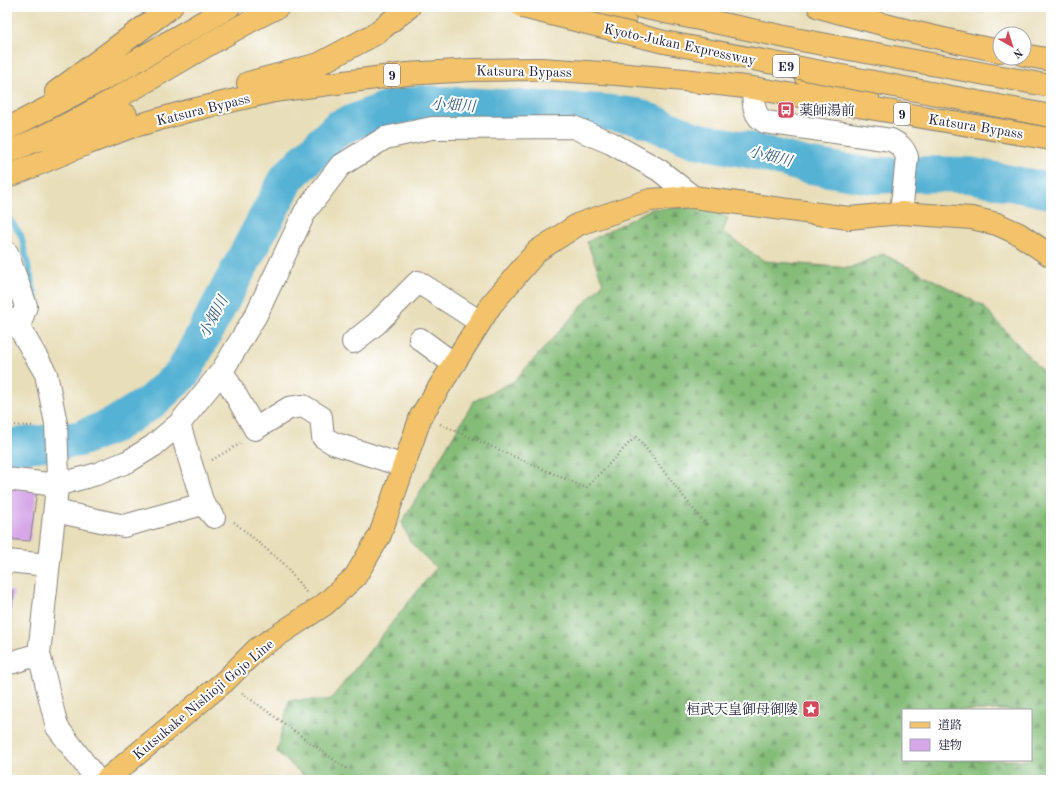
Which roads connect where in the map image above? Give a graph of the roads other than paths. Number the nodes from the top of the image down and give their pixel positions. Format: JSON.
{"nodes":[{"id":1,"x":171,"y":7,"type":"edge"},
{"id":2,"x":229,"y":7,"type":"edge"},
{"id":3,"x":278,"y":7,"type":"edge"},
{"id":4,"x":523,"y":7,"type":"edge"},
{"id":5,"x":572,"y":7,"type":"edge"},
{"id":6,"x":641,"y":7,"type":"edge"},
{"id":7,"x":819,"y":7,"type":"edge"},
{"id":8,"x":406,"y":10,"type":"edge"},
{"id":9,"x":992,"y":49,"type":"edge"},
{"id":10,"x":1032,"y":56,"type":"edge"},
{"id":11,"x":1051,"y":60,"type":"edge"},
{"id":12,"x":1051,"y":86,"type":"edge"},
{"id":13,"x":753,"y":88,"type":"junction"},
{"id":14,"x":139,"y":111,"type":"junction"},
{"id":15,"x":1051,"y":116,"type":"edge"},
{"id":16,"x":933,"y":119,"type":"junction"},
{"id":17,"x":7,"y":129,"type":"edge"},
{"id":18,"x":1051,"y":139,"type":"edge"},
{"id":19,"x":34,"y":141,"type":"junction"},
{"id":20,"x":7,"y":153,"type":"edge"},
{"id":21,"x":42,"y":162,"type":"junction"},
{"id":22,"x":7,"y":177,"type":"edge"},
{"id":23,"x":693,"y":197,"type":"junction"},
{"id":24,"x":902,"y":204,"type":"junction"},
{"id":25,"x":7,"y":252,"type":"edge"},
{"id":26,"x":1051,"y":256,"type":"edge"},
{"id":27,"x":13,"y":322,"type":"edge"},
{"id":28,"x":480,"y":322,"type":"junction"},
{"id":29,"x":420,"y":339,"type":"dead end"},
{"id":30,"x":353,"y":342,"type":"dead end"},
{"id":31,"x":454,"y":364,"type":"junction"},
{"id":32,"x":222,"y":371,"type":"junction"},
{"id":33,"x":179,"y":424,"type":"junction"},
{"id":34,"x":404,"y":466,"type":"junction"},
{"id":35,"x":7,"y":479,"type":"edge"},
{"id":36,"x":57,"y":482,"type":"junction"},
{"id":37,"x":55,"y":511,"type":"junction"},
{"id":38,"x":7,"y":561,"type":"edge"},
{"id":39,"x":48,"y":565,"type":"junction"},
{"id":40,"x":39,"y":654,"type":"junction"},
{"id":41,"x":7,"y":664,"type":"edge"},
{"id":42,"x":97,"y":780,"type":"edge"},
{"id":43,"x":106,"y":780,"type":"edge"}],
"edges":[{"from":1,"to":17,"type":"main road"},
{"from":2,"to":17,"type":"main road"},
{"from":3,"to":19,"type":"main road"},
{"from":4,"to":15,"type":"main road","name":"Kyoto-Jukan Expressway","number":"E9","bridge":true},
{"from":5,"to":16,"type":"main road"},
{"from":6,"to":12,"type":"main road","name":"Kyoto-Jukan Expressway","number":"E9"},
{"from":7,"to":9,"type":"main road"},
{"from":8,"to":14,"type":"main road"},
{"from":10,"to":11,"type":"main road"},
{"from":13,"to":16,"type":"main road","name":"Katsura Bypass","number":"9"},
{"from":13,"to":21,"type":"main road","name":"Katsura Bypass","number":"9"},
{"from":13,"to":24,"type":"street"},
{"from":14,"to":19,"type":"main road"},
{"from":14,"to":21,"type":"main road"},
{"from":16,"to":18,"type":"main road","name":"Katsura Bypass","number":"9"},
{"from":19,"to":20,"type":"main road"},
{"from":21,"to":22,"type":"main road","name":"Katsura Bypass","number":"9"},
{"from":23,"to":24,"type":"main road","name":"Kutsukake Nishioji Gojo Line"},
{"from":23,"to":28,"type":"main road","name":"Kutsukake Nishioji Gojo Line"},
{"from":23,"to":32,"type":"street"},
{"from":24,"to":26,"type":"main road","name":"Kutsukake Nishioji Gojo Line"},
{"from":25,"to":27,"type":"street"},
{"from":27,"to":36,"type":"street"},
{"from":28,"to":30,"type":"street"},
{"from":28,"to":31,"type":"main road","name":"Kutsukake Nishioji Gojo Line"},
{"from":29,"to":31,"type":"street"},
{"from":31,"to":34,"type":"main road","name":"Kutsukake Nishioji Gojo Line"},
{"from":32,"to":33,"type":"street"},
{"from":32,"to":34,"type":"street"},
{"from":33,"to":36,"type":"street"},
{"from":33,"to":37,"type":"street"},
{"from":34,"to":43,"type":"main road","name":"Kutsukake Nishioji Gojo Line"},
{"from":35,"to":36,"type":"street"},
{"from":36,"to":37,"type":"street"},
{"from":37,"to":39,"type":"street"},
{"from":38,"to":39,"type":"street"},
{"from":39,"to":40,"type":"street"},
{"from":40,"to":41,"type":"street"},
{"from":40,"to":42,"type":"street"}]}
